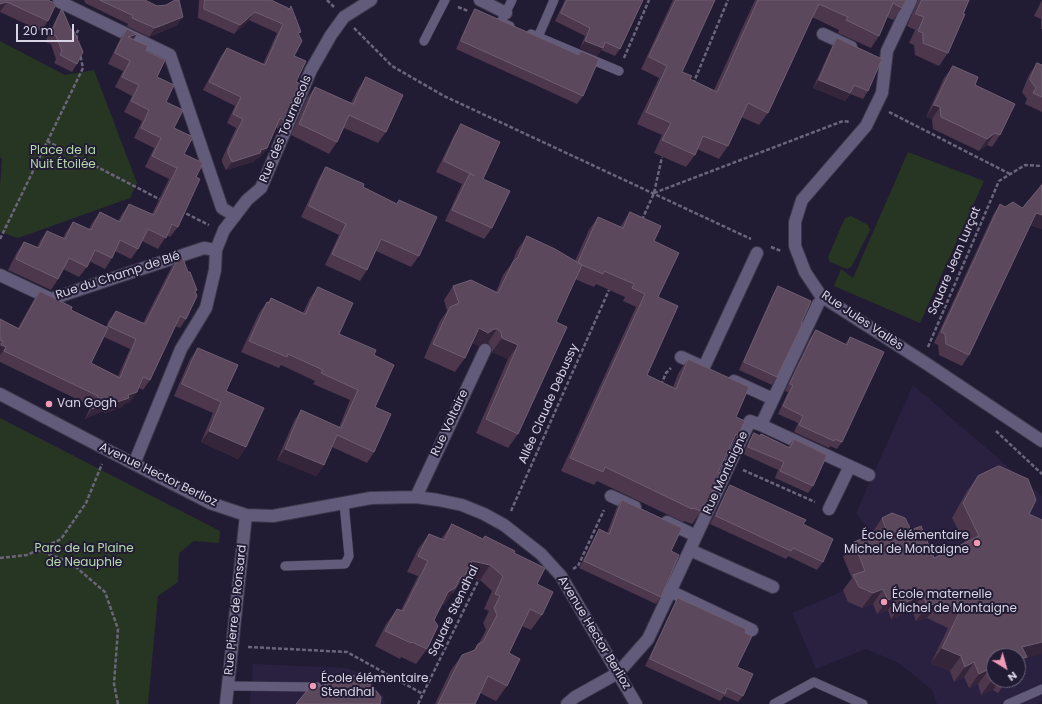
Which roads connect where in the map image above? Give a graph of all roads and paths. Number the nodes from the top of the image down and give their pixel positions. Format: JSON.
{"nodes":[{"id":1,"x":59,"y":0,"type":"edge"},
{"id":2,"x":327,"y":0,"type":"edge"},
{"id":3,"x":371,"y":0,"type":"edge"},
{"id":4,"x":445,"y":0,"type":"edge"},
{"id":5,"x":480,"y":0,"type":"edge"},
{"id":6,"x":512,"y":0,"type":"edge"},
{"id":7,"x":554,"y":0,"type":"edge"},
{"id":8,"x":649,"y":0,"type":"edge"},
{"id":9,"x":728,"y":0,"type":"edge"},
{"id":10,"x":911,"y":0,"type":"edge"},
{"id":11,"x":86,"y":14,"type":"junction"},
{"id":12,"x":344,"y":17,"type":"junction"},
{"id":13,"x":503,"y":17,"type":"junction"},
{"id":14,"x":823,"y":34,"type":"dead end"},
{"id":15,"x":538,"y":37,"type":"junction"},
{"id":16,"x":77,"y":41,"type":"edge"},
{"id":17,"x":424,"y":41,"type":"dead end"},
{"id":18,"x":79,"y":48,"type":"edge"},
{"id":19,"x":863,"y":52,"type":"edge"},
{"id":20,"x":874,"y":58,"type":"edge"},
{"id":21,"x":886,"y":63,"type":"junction"},
{"id":22,"x":619,"y":71,"type":"joint"},
{"id":23,"x":692,"y":88,"type":"edge"},
{"id":24,"x":876,"y":106,"type":"junction"},
{"id":25,"x":866,"y":126,"type":"junction"},
{"id":26,"x":47,"y":141,"type":"junction"},
{"id":27,"x":662,"y":157,"type":"dead end"},
{"id":28,"x":1042,"y":166,"type":"edge"},
{"id":29,"x":1010,"y":174,"type":"junction"},
{"id":30,"x":654,"y":193,"type":"junction"},
{"id":31,"x":163,"y":202,"type":"edge"},
{"id":32,"x":177,"y":209,"type":"edge"},
{"id":33,"x":235,"y":216,"type":"junction"},
{"id":34,"x":639,"y":225,"type":"edge"},
{"id":35,"x":211,"y":226,"type":"dead end"},
{"id":36,"x":0,"y":239,"type":"edge"},
{"id":37,"x":755,"y":240,"type":"dead end"},
{"id":38,"x":768,"y":246,"type":"dead end"},
{"id":39,"x":216,"y":250,"type":"junction"},
{"id":40,"x":786,"y":252,"type":"dead end"},
{"id":41,"x":757,"y":253,"type":"dead end"},
{"id":42,"x":0,"y":275,"type":"edge"},
{"id":43,"x":609,"y":290,"type":"dead end"},
{"id":44,"x":818,"y":304,"type":"dead end"},
{"id":45,"x":485,"y":350,"type":"dead end"},
{"id":46,"x":681,"y":357,"type":"joint"},
{"id":47,"x":922,"y":360,"type":"junction"},
{"id":48,"x":725,"y":377,"type":"edge"},
{"id":49,"x":660,"y":386,"type":"edge"},
{"id":50,"x":0,"y":394,"type":"edge"},
{"id":51,"x":773,"y":399,"type":"junction"},
{"id":52,"x":761,"y":425,"type":"junction"},
{"id":53,"x":994,"y":429,"type":"dead end"},
{"id":54,"x":1042,"y":441,"type":"edge"},
{"id":55,"x":107,"y":450,"type":"junction"},
{"id":56,"x":134,"y":464,"type":"junction"},
{"id":57,"x":730,"y":464,"type":"junction"},
{"id":58,"x":850,"y":466,"type":"junction"},
{"id":59,"x":1042,"y":474,"type":"edge"},
{"id":60,"x":869,"y":475,"type":"dead end"},
{"id":61,"x":611,"y":496,"type":"joint"},
{"id":62,"x":416,"y":497,"type":"junction"},
{"id":63,"x":344,"y":503,"type":"junction"},
{"id":64,"x":830,"y":508,"type":"joint"},
{"id":65,"x":246,"y":515,"type":"junction"},
{"id":66,"x":504,"y":525,"type":"junction"},
{"id":67,"x":696,"y":536,"type":"junction"},
{"id":68,"x":38,"y":550,"type":"junction"},
{"id":69,"x":690,"y":550,"type":"junction"},
{"id":70,"x":0,"y":558,"type":"edge"},
{"id":71,"x":285,"y":566,"type":"dead end"},
{"id":72,"x":482,"y":574,"type":"edge"},
{"id":73,"x":561,"y":576,"type":"junction"},
{"id":74,"x":773,"y":587,"type":"dead end"},
{"id":75,"x":670,"y":592,"type":"junction"},
{"id":76,"x":752,"y":630,"type":"dead end"},
{"id":77,"x":232,"y":646,"type":"junction"},
{"id":78,"x":618,"y":673,"type":"junction"},
{"id":79,"x":228,"y":686,"type":"junction"},
{"id":80,"x":317,"y":687,"type":"edge"},
{"id":81,"x":1042,"y":689,"type":"edge"},
{"id":82,"x":423,"y":694,"type":"junction"},
{"id":83,"x":118,"y":704,"type":"edge"},
{"id":84,"x":226,"y":704,"type":"edge"},
{"id":85,"x":418,"y":704,"type":"edge"},
{"id":86,"x":567,"y":704,"type":"edge"},
{"id":87,"x":636,"y":704,"type":"edge"},
{"id":88,"x":774,"y":704,"type":"edge"},
{"id":89,"x":863,"y":704,"type":"edge"},
{"id":90,"x":1008,"y":704,"type":"edge"}],
"edges":[{"from":1,"to":11,"type":"street"},
{"from":2,"to":12,"type":"path"},
{"from":3,"to":12,"type":"street","name":"Rue des Tournesols"},
{"from":4,"to":17,"type":"lane"},
{"from":5,"to":13,"type":"street"},
{"from":6,"to":13,"type":"lane"},
{"from":7,"to":15,"type":"lane"},
{"from":8,"to":22,"type":"path"},
{"from":9,"to":23,"type":"path"},
{"from":10,"to":21,"type":"street","name":"Rue Jules Vallès"},
{"from":11,"to":16,"type":"path"},
{"from":11,"to":33,"type":"street"},
{"from":12,"to":30,"type":"path"},
{"from":12,"to":33,"type":"street","name":"Rue des Tournesols"},
{"from":13,"to":15,"type":"lane"},
{"from":14,"to":19,"type":"street"},
{"from":15,"to":22,"type":"lane"},
{"from":18,"to":26,"type":"path"},
{"from":20,"to":21,"type":"street"},
{"from":21,"to":24,"type":"street","name":"Rue Jules Vallès"},
{"from":24,"to":25,"type":"street","name":"Rue Jules Vallès"},
{"from":24,"to":29,"type":"path"},
{"from":25,"to":30,"type":"path"},
{"from":25,"to":47,"type":"street","name":"Rue Jules Vallès"},
{"from":26,"to":31,"type":"path"},
{"from":26,"to":36,"type":"path"},
{"from":27,"to":30,"type":"path"},
{"from":28,"to":29,"type":"path","name":"Square Jean Lurçat"},
{"from":29,"to":47,"type":"path","name":"Square Jean Lurçat"},
{"from":30,"to":34,"type":"path"},
{"from":30,"to":37,"type":"path"},
{"from":32,"to":35,"type":"path"},
{"from":33,"to":39,"type":"street","name":"Rue des Tournesols"},
{"from":38,"to":40,"type":"path"},
{"from":39,"to":42,"type":"street","name":"Rue du Champ de Blé"},
{"from":39,"to":56,"type":"street","name":"Rue des Tournesols"},
{"from":41,"to":46,"type":"street"},
{"from":43,"to":66,"type":"path","name":"Allée Claude Debussy"},
{"from":44,"to":51,"type":"street","name":"Rue Montaigne"},
{"from":45,"to":62,"type":"street","name":"Rue Voltaire"},
{"from":46,"to":49,"type":"path"},
{"from":47,"to":54,"type":"street","name":"Rue Jules Vallès"},
{"from":48,"to":51,"type":"street"},
{"from":50,"to":55,"type":"street","name":"Avenue Hector Berlioz"},
{"from":51,"to":52,"type":"street","name":"Rue Montaigne"},
{"from":52,"to":57,"type":"street","name":"Rue Montaigne"},
{"from":52,"to":58,"type":"street","name":"Rue Montaigne"},
{"from":53,"to":59,"type":"path"},
{"from":55,"to":56,"type":"street","name":"Avenue Hector Berlioz"},
{"from":55,"to":68,"type":"path"},
{"from":56,"to":65,"type":"street","name":"Avenue Hector Berlioz"},
{"from":57,"to":64,"type":"path"},
{"from":57,"to":67,"type":"street","name":"Rue Montaigne"},
{"from":58,"to":60,"type":"street","name":"Rue Montaigne"},
{"from":58,"to":64,"type":"street"},
{"from":61,"to":67,"type":"street"},
{"from":61,"to":73,"type":"path"},
{"from":62,"to":63,"type":"street","name":"Avenue Hector Berlioz"},
{"from":62,"to":66,"type":"street","name":"Avenue Hector Berlioz"},
{"from":63,"to":65,"type":"street","name":"Avenue Hector Berlioz"},
{"from":63,"to":71,"type":"lane"},
{"from":65,"to":77,"type":"street","name":"Rue Pierre de Ronsard"},
{"from":66,"to":73,"type":"street","name":"Avenue Hector Berlioz"},
{"from":67,"to":69,"type":"street","name":"Rue Montaigne"},
{"from":68,"to":70,"type":"path"},
{"from":68,"to":83,"type":"path"},
{"from":69,"to":74,"type":"street"},
{"from":69,"to":75,"type":"street","name":"Rue Montaigne"},
{"from":72,"to":82,"type":"path","name":"Square Stendhal"},
{"from":73,"to":78,"type":"street","name":"Avenue Hector Berlioz"},
{"from":75,"to":76,"type":"street"},
{"from":75,"to":78,"type":"street","name":"Rue Montaigne"},
{"from":77,"to":79,"type":"street","name":"Rue Pierre de Ronsard"},
{"from":77,"to":82,"type":"path"},
{"from":78,"to":86,"type":"street","name":"Rue Montaigne"},
{"from":78,"to":87,"type":"street","name":"Avenue Hector Berlioz"},
{"from":79,"to":80,"type":"lane"},
{"from":79,"to":84,"type":"street","name":"Rue Pierre de Ronsard"},
{"from":81,"to":90,"type":"lane"},
{"from":82,"to":85,"type":"path","name":"Square Stendhal"},
{"from":88,"to":89,"type":"lane"}]}
